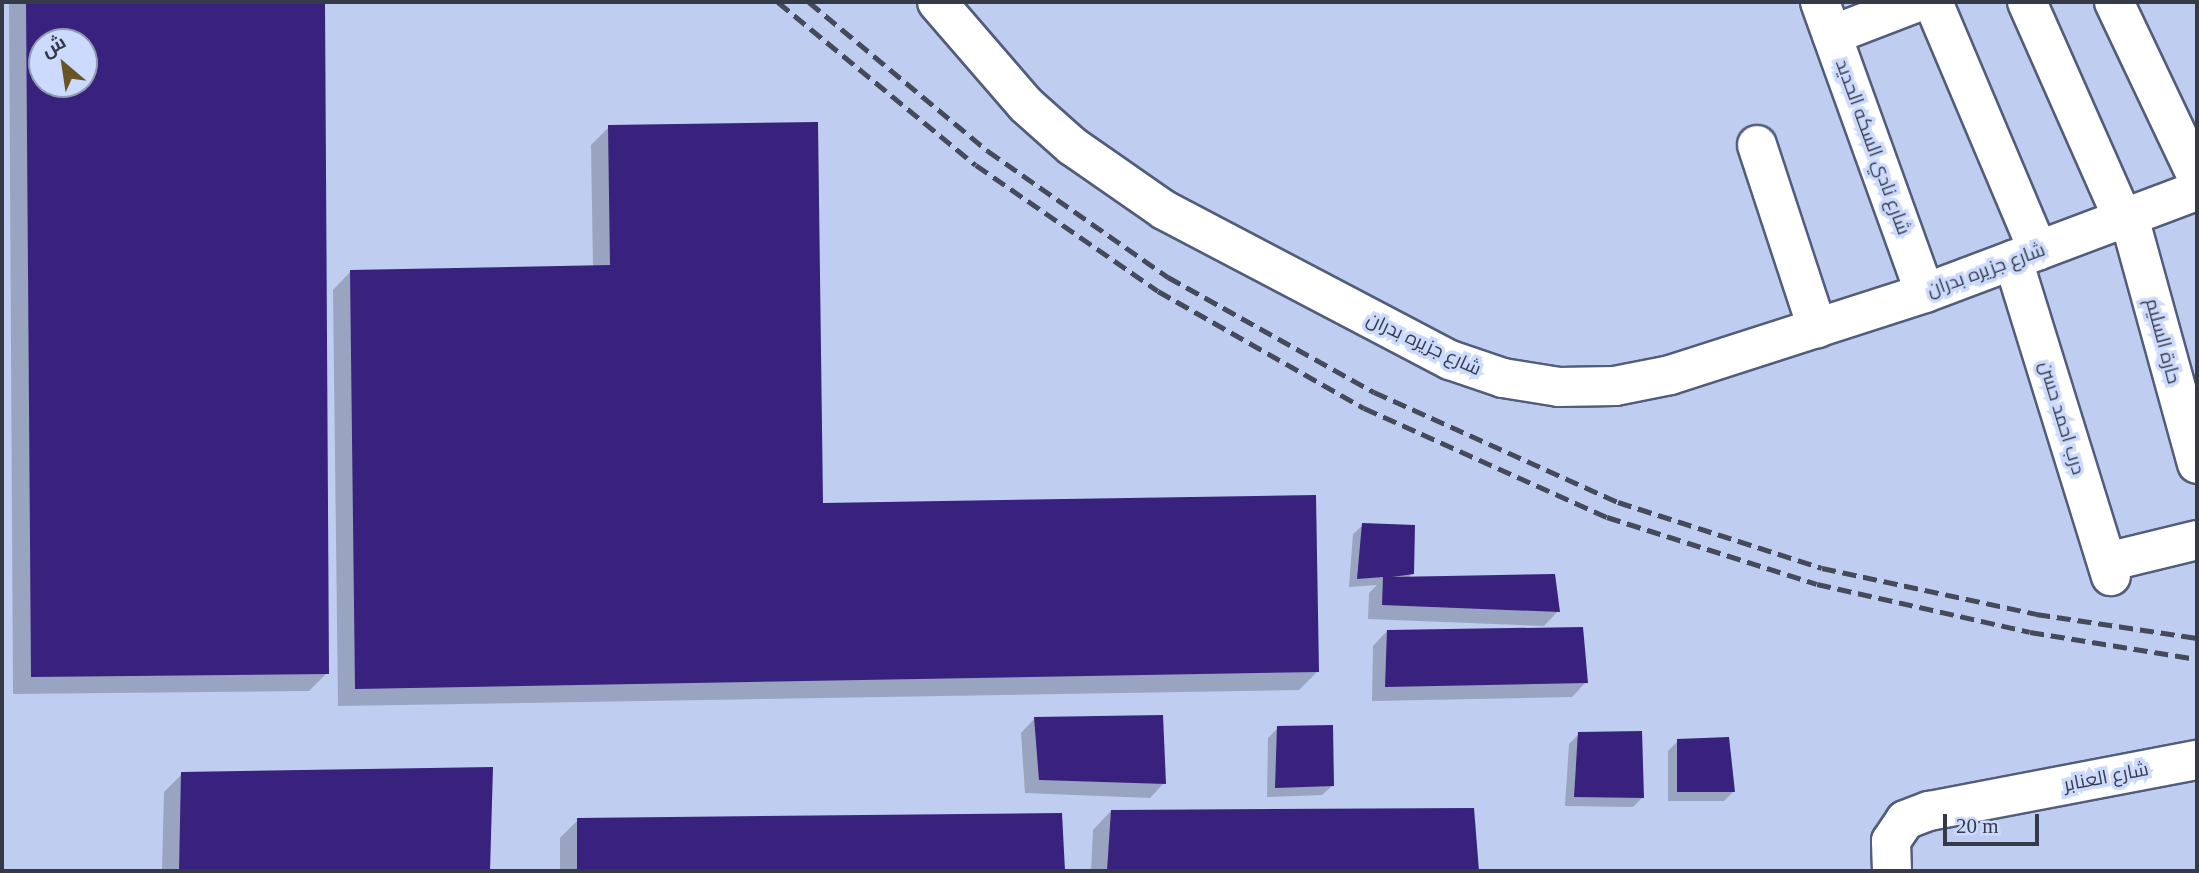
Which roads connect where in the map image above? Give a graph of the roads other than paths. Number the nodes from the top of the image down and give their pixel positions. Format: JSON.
{"nodes":[{"id":1,"x":937,"y":2,"type":"edge"},
{"id":2,"x":1918,"y":2,"type":"edge"},
{"id":3,"x":1933,"y":2,"type":"edge"},
{"id":4,"x":2027,"y":2,"type":"edge"},
{"id":5,"x":2114,"y":2,"type":"edge"},
{"id":6,"x":1826,"y":18,"type":"edge"},
{"id":7,"x":1757,"y":145,"type":"dead end"},
{"id":8,"x":2197,"y":177,"type":"edge"},
{"id":9,"x":2197,"y":191,"type":"edge"},
{"id":10,"x":2126,"y":218,"type":"junction"},
{"id":11,"x":2025,"y":256,"type":"junction"},
{"id":12,"x":1925,"y":293,"type":"junction"},
{"id":13,"x":1817,"y":328,"type":"junction"},
{"id":14,"x":2197,"y":464,"type":"edge"},
{"id":15,"x":2197,"y":540,"type":"edge"},
{"id":16,"x":2197,"y":760,"type":"edge"},
{"id":17,"x":1892,"y":871,"type":"edge"}],
"edges":[{"from":1,"to":13,"type":"street","name":"شارع جزيره بدران"},
{"from":2,"to":6,"type":"street"},
{"from":3,"to":11,"type":"street","name":"درب احمد حسن"},
{"from":4,"to":10,"type":"street","name":"حارة السليم"},
{"from":5,"to":8,"type":"street"},
{"from":6,"to":12,"type":"street","name":"شارع نادي السكه الحديد"},
{"from":7,"to":13,"type":"street"},
{"from":9,"to":10,"type":"street","name":"شارع جزيره بدران"},
{"from":10,"to":11,"type":"street","name":"شارع جزيره بدران"},
{"from":10,"to":14,"type":"street","name":"حارة السليم"},
{"from":11,"to":12,"type":"street","name":"شارع جزيره بدران"},
{"from":11,"to":15,"type":"street","name":"درب احمد حسن"},
{"from":12,"to":13,"type":"street","name":"شارع جزيره بدران"},
{"from":16,"to":17,"type":"street","name":"شارع العنابر"}]}
